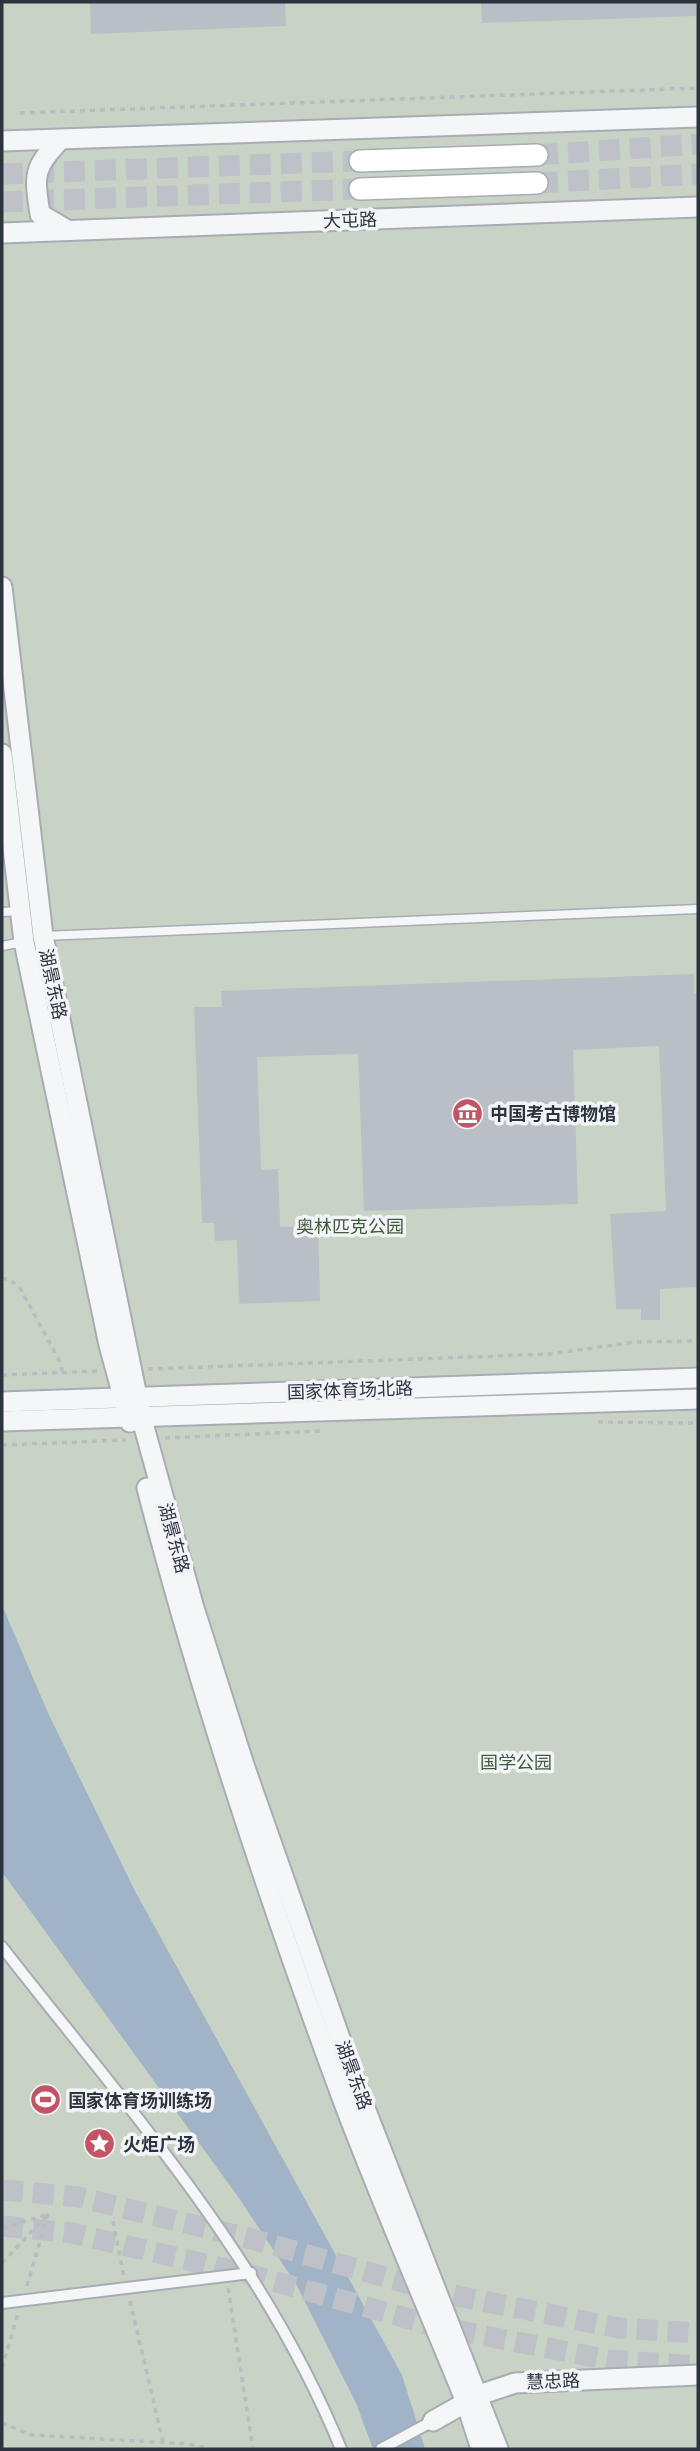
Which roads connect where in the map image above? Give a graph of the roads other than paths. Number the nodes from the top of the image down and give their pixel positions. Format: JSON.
{"nodes":[{"id":1,"x":698,"y":117,"type":"edge"},
{"id":2,"x":60,"y":140,"type":"junction"},
{"id":3,"x":2,"y":141,"type":"edge"},
{"id":4,"x":537,"y":155,"type":"tunnel mouth"},
{"id":5,"x":360,"y":161,"type":"tunnel mouth"},
{"id":6,"x":537,"y":183,"type":"tunnel mouth"},
{"id":7,"x":360,"y":189,"type":"tunnel mouth"},
{"id":8,"x":698,"y":208,"type":"edge"},
{"id":9,"x":68,"y":230,"type":"junction"},
{"id":10,"x":2,"y":233,"type":"edge"},
{"id":11,"x":2,"y":587,"type":"edge"},
{"id":12,"x":2,"y":754,"type":"edge"},
{"id":13,"x":698,"y":909,"type":"edge"},
{"id":14,"x":11,"y":911,"type":"edge"},
{"id":15,"x":34,"y":939,"type":"junction"},
{"id":16,"x":2,"y":946,"type":"edge"},
{"id":17,"x":698,"y":1378,"type":"edge"},
{"id":18,"x":698,"y":1399,"type":"edge"},
{"id":19,"x":2,"y":1402,"type":"edge"},
{"id":20,"x":133,"y":1407,"type":"junction"},
{"id":21,"x":2,"y":1421,"type":"edge"},
{"id":22,"x":2,"y":1947,"type":"edge"},
{"id":23,"x":251,"y":2273,"type":"junction"},
{"id":24,"x":2,"y":2303,"type":"edge"},
{"id":25,"x":698,"y":2375,"type":"edge"},
{"id":26,"x":473,"y":2399,"type":"junction"},
{"id":27,"x":427,"y":2424,"type":"joint"},
{"id":28,"x":341,"y":2449,"type":"edge"},
{"id":29,"x":381,"y":2449,"type":"edge"},
{"id":30,"x":481,"y":2449,"type":"edge"},
{"id":31,"x":498,"y":2449,"type":"edge"}],
"edges":[{"from":1,"to":2,"type":"street"},
{"from":2,"to":3,"type":"street"},
{"from":2,"to":9,"type":"street"},
{"from":4,"to":5,"type":"main road"},
{"from":6,"to":7,"type":"main road","name":"大屯路"},
{"from":8,"to":9,"type":"street","name":"大屯路"},
{"from":9,"to":10,"type":"street","name":"大屯路"},
{"from":11,"to":15,"type":"street","name":"湖景东路"},
{"from":12,"to":14,"type":"street","name":"湖景东路"},
{"from":13,"to":15,"type":"lane"},
{"from":14,"to":15,"type":"street","name":"湖景东路"},
{"from":15,"to":16,"type":"lane"},
{"from":15,"to":20,"type":"street","name":"湖景东路"},
{"from":17,"to":20,"type":"street","name":"国家体育场北路"},
{"from":18,"to":20,"type":"street","name":"国家体育场北路"},
{"from":19,"to":20,"type":"street","name":"国家体育场北路"},
{"from":20,"to":21,"type":"street","name":"国家体育场北路"},
{"from":20,"to":26,"type":"street","name":"湖景东路"},
{"from":22,"to":23,"type":"street"},
{"from":23,"to":24,"type":"street"},
{"from":23,"to":28,"type":"street"},
{"from":25,"to":26,"type":"street","name":"慧忠路"},
{"from":26,"to":27,"type":"street","name":"慧忠路"},
{"from":26,"to":30,"type":"street","name":"湖景东路"},
{"from":26,"to":31,"type":"street","name":"湖景东路"},
{"from":27,"to":29,"type":"street","name":"慧忠路"}]}
